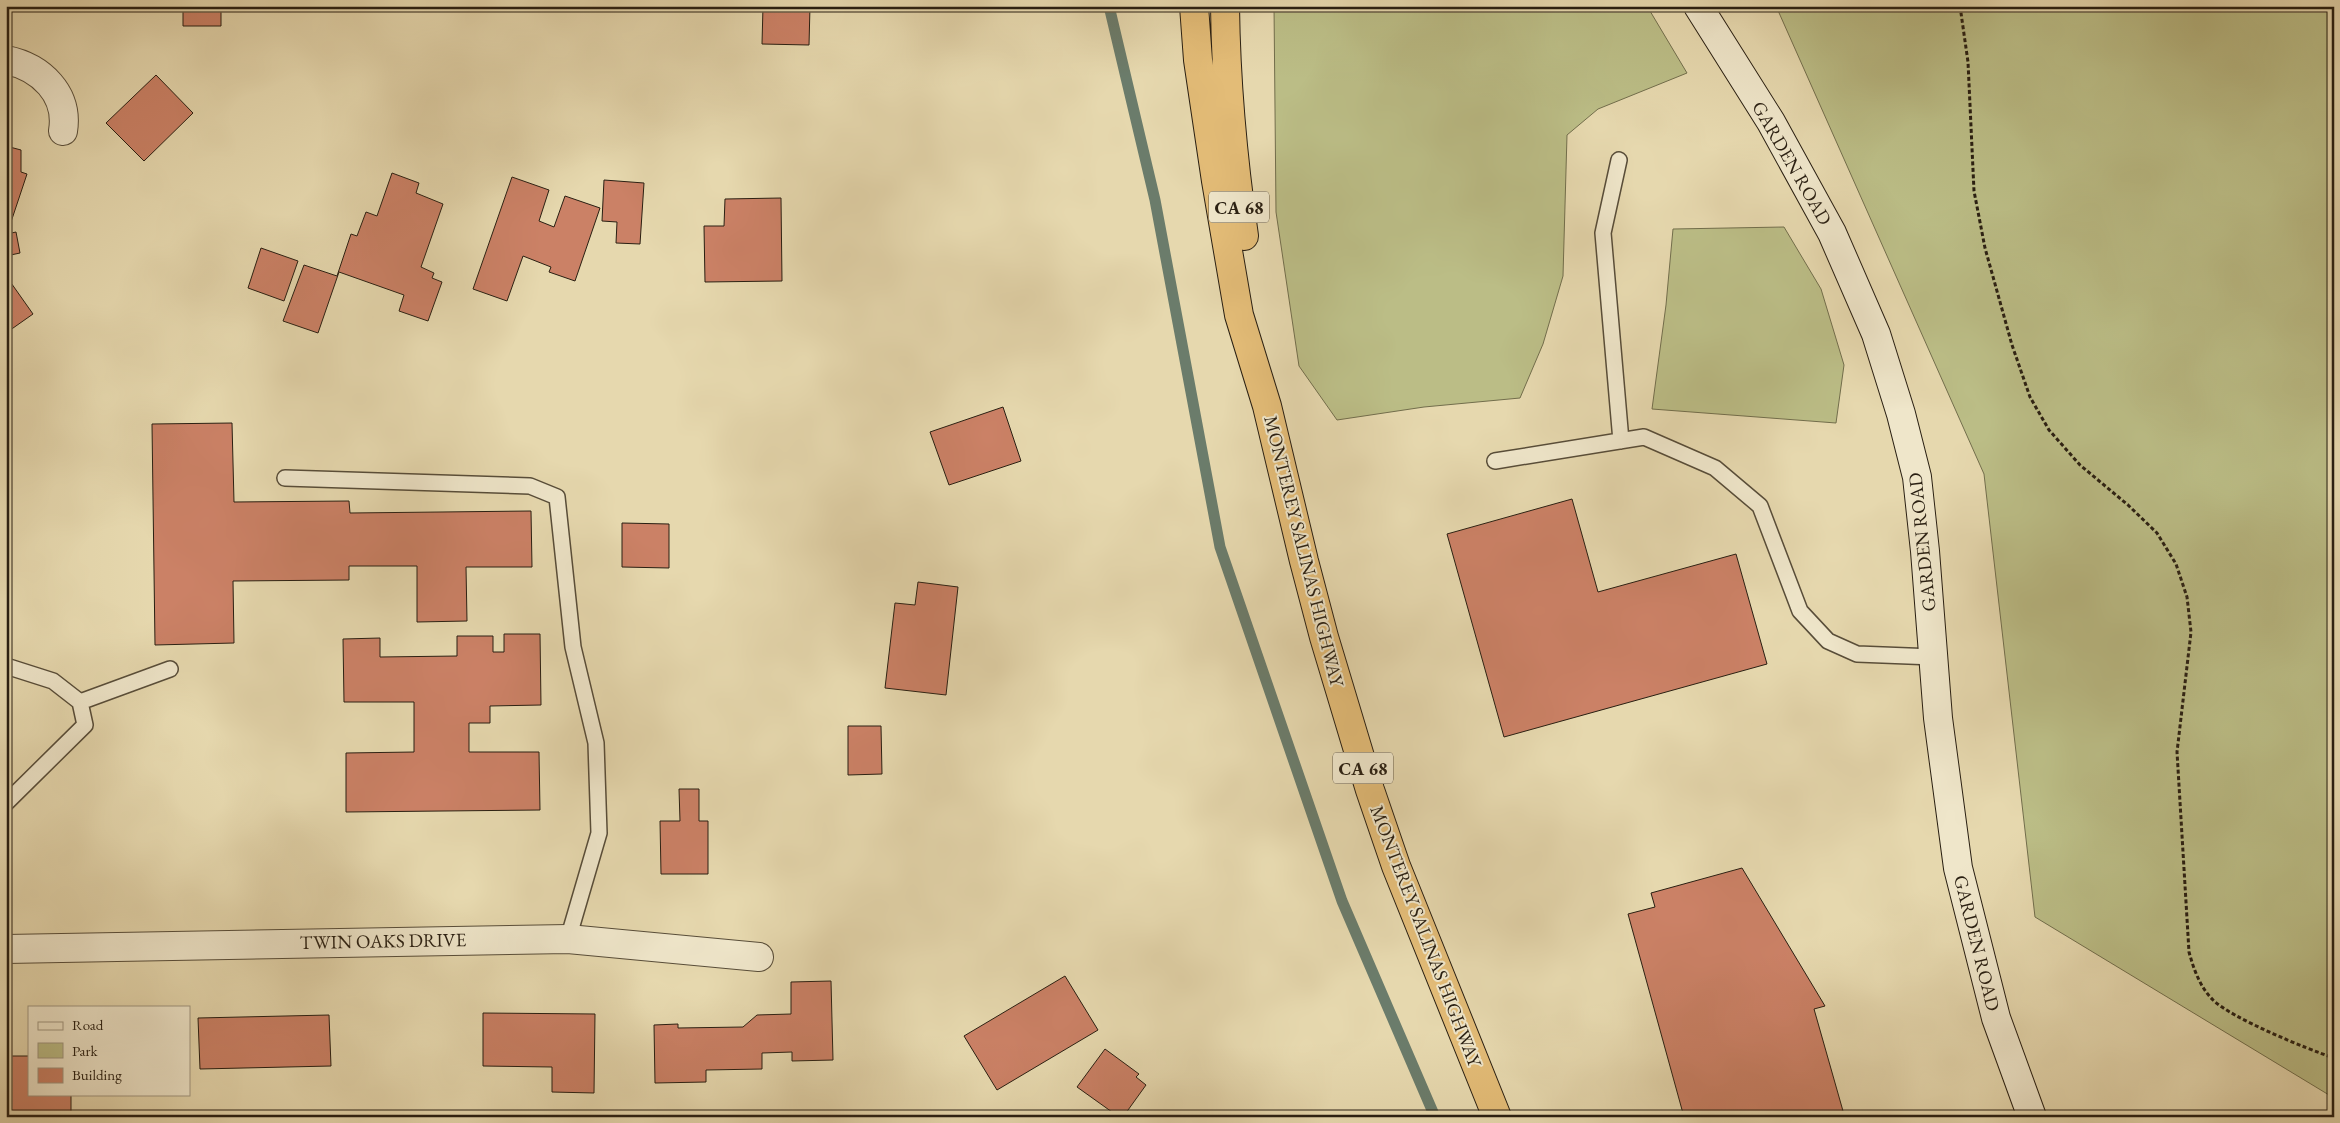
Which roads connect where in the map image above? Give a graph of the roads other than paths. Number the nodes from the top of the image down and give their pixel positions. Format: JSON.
{"nodes":[{"id":1,"x":1194,"y":6,"type":"edge"},
{"id":2,"x":1225,"y":6,"type":"edge"},
{"id":3,"x":1698,"y":6,"type":"edge"},
{"id":4,"x":6,"y":60,"type":"edge"},
{"id":5,"x":63,"y":131,"type":"dead end"},
{"id":6,"x":1619,"y":160,"type":"dead end"},
{"id":7,"x":1267,"y":406,"type":"junction"},
{"id":8,"x":1621,"y":441,"type":"junction"},
{"id":9,"x":1495,"y":461,"type":"dead end"},
{"id":10,"x":285,"y":478,"type":"dead end"},
{"id":11,"x":1934,"y":657,"type":"junction"},
{"id":12,"x":6,"y":666,"type":"edge"},
{"id":13,"x":170,"y":669,"type":"dead end"},
{"id":14,"x":80,"y":702,"type":"junction"},
{"id":15,"x":6,"y":803,"type":"edge"},
{"id":16,"x":568,"y":939,"type":"junction"},
{"id":17,"x":6,"y":949,"type":"edge"},
{"id":18,"x":759,"y":956,"type":"dead end"},
{"id":19,"x":1497,"y":1117,"type":"edge"},
{"id":20,"x":2032,"y":1117,"type":"edge"}],
"edges":[{"from":1,"to":7,"type":"highway","name":"MONTEREY SALINAS HIGHWAY","number":"CA 68"},
{"from":2,"to":7,"type":"highway","name":"MONTEREY SALINAS HIGHWAY","number":"CA 68"},
{"from":3,"to":11,"type":"street","name":"GARDEN ROAD"},
{"from":4,"to":5,"type":"street"},
{"from":6,"to":8,"type":"lane"},
{"from":7,"to":19,"type":"highway","name":"MONTEREY SALINAS HIGHWAY","number":"CA 68"},
{"from":8,"to":9,"type":"lane"},
{"from":8,"to":11,"type":"lane"},
{"from":10,"to":16,"type":"lane"},
{"from":11,"to":20,"type":"street","name":"GARDEN ROAD"},
{"from":12,"to":14,"type":"lane"},
{"from":13,"to":14,"type":"lane"},
{"from":14,"to":15,"type":"lane"},
{"from":16,"to":17,"type":"street","name":"TWIN OAKS DRIVE"},
{"from":16,"to":18,"type":"street","name":"TWIN OAKS DRIVE"}]}
